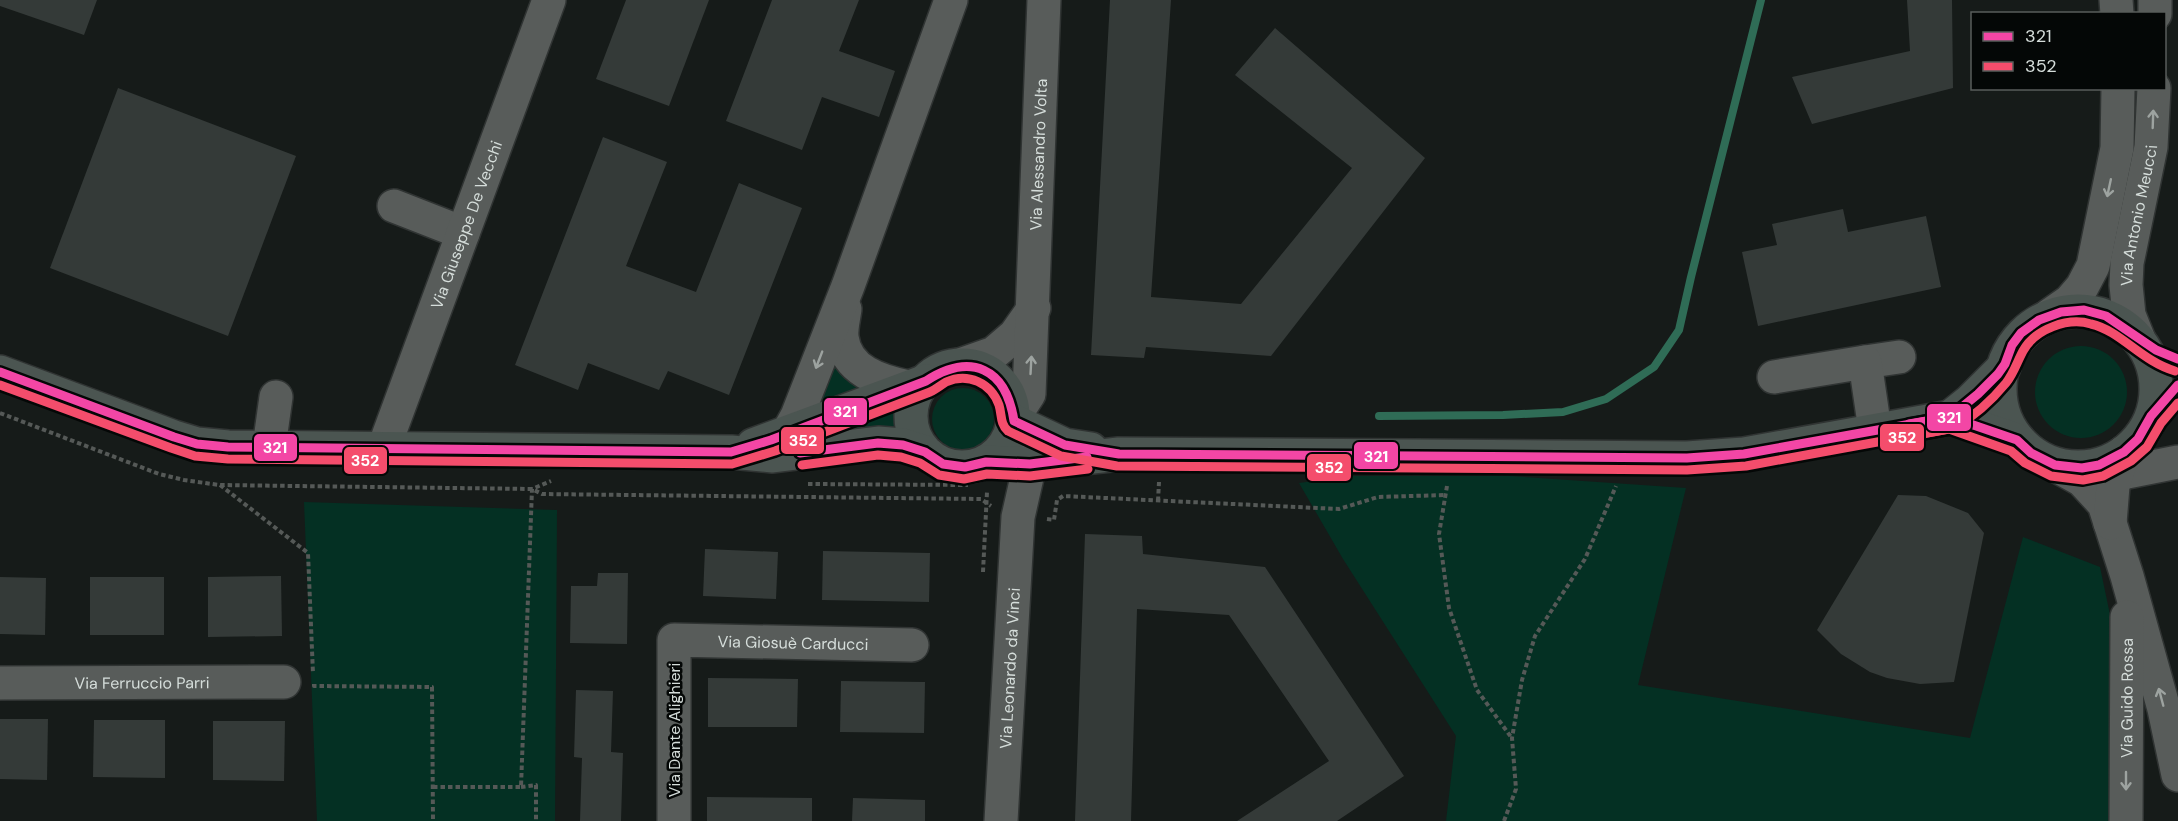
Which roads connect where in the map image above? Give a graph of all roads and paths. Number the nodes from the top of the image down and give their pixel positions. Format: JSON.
{"nodes":[{"id":1,"x":549,"y":0,"type":"edge"},
{"id":2,"x":951,"y":0,"type":"edge"},
{"id":3,"x":1044,"y":0,"type":"edge"},
{"id":4,"x":2118,"y":90,"type":"edge"},
{"id":5,"x":2154,"y":90,"type":"edge"},
{"id":6,"x":394,"y":206,"type":"dead end"},
{"id":7,"x":463,"y":233,"type":"junction"},
{"id":8,"x":848,"y":286,"type":"junction"},
{"id":9,"x":1034,"y":308,"type":"junction"},
{"id":10,"x":2050,"y":315,"type":"junction"},
{"id":11,"x":2139,"y":340,"type":"junction"},
{"id":12,"x":1899,"y":357,"type":"dead end"},
{"id":13,"x":2178,"y":359,"type":"edge"},
{"id":14,"x":1865,"y":362,"type":"junction"},
{"id":15,"x":960,"y":365,"type":"junction"},
{"id":16,"x":2004,"y":367,"type":"junction"},
{"id":17,"x":0,"y":372,"type":"edge"},
{"id":18,"x":1774,"y":378,"type":"dead end"},
{"id":19,"x":917,"y":384,"type":"junction"},
{"id":20,"x":2178,"y":385,"type":"edge"},
{"id":21,"x":276,"y":397,"type":"dead end"},
{"id":22,"x":0,"y":413,"type":"edge"},
{"id":23,"x":2151,"y":416,"type":"junction"},
{"id":24,"x":1950,"y":417,"type":"junction"},
{"id":25,"x":1013,"y":424,"type":"junction"},
{"id":26,"x":1875,"y":430,"type":"junction"},
{"id":27,"x":787,"y":434,"type":"junction"},
{"id":28,"x":2017,"y":440,"type":"junction"},
{"id":29,"x":269,"y":447,"type":"junction"},
{"id":30,"x":384,"y":450,"type":"junction"},
{"id":31,"x":731,"y":452,"type":"junction"},
{"id":32,"x":925,"y":452,"type":"junction"},
{"id":33,"x":1119,"y":454,"type":"junction"},
{"id":34,"x":1450,"y":456,"type":"junction"},
{"id":35,"x":1627,"y":457,"type":"junction"},
{"id":36,"x":2178,"y":462,"type":"edge"},
{"id":37,"x":983,"y":463,"type":"junction"},
{"id":38,"x":2120,"y":463,"type":"junction"},
{"id":39,"x":1030,"y":464,"type":"junction"},
{"id":40,"x":2055,"y":465,"type":"junction"},
{"id":41,"x":219,"y":485,"type":"junction"},
{"id":42,"x":532,"y":489,"type":"junction"},
{"id":43,"x":1446,"y":495,"type":"junction"},
{"id":44,"x":1018,"y":517,"type":"junction"},
{"id":45,"x":2110,"y":525,"type":"junction"},
{"id":46,"x":2127,"y":576,"type":"junction"},
{"id":47,"x":674,"y":640,"type":"joint"},
{"id":48,"x":912,"y":645,"type":"dead end"},
{"id":49,"x":284,"y":681,"type":"dead end"},
{"id":50,"x":0,"y":683,"type":"edge"},
{"id":51,"x":1512,"y":738,"type":"junction"},
{"id":52,"x":2178,"y":775,"type":"edge"},
{"id":53,"x":433,"y":787,"type":"junction"},
{"id":54,"x":521,"y":787,"type":"junction"},
{"id":55,"x":433,"y":821,"type":"edge"},
{"id":56,"x":536,"y":821,"type":"edge"},
{"id":57,"x":674,"y":821,"type":"edge"},
{"id":58,"x":1001,"y":821,"type":"edge"},
{"id":59,"x":1504,"y":821,"type":"edge"},
{"id":60,"x":2126,"y":821,"type":"edge"}],
"edges":[{"from":1,"to":7,"type":"street","name":"Via Giuseppe De Vecchi"},
{"from":2,"to":8,"type":"street"},
{"from":3,"to":9,"type":"street","name":"Via Alessandro Volta"},
{"from":4,"to":10,"type":"street","name":"Via Antonio Meucci","one_way":true},
{"from":11,"to":5,"type":"street","name":"Via Antonio Meucci","one_way":true},
{"from":6,"to":7,"type":"street"},
{"from":7,"to":30,"type":"street","name":"Via Giuseppe De Vecchi"},
{"from":8,"to":19,"type":"street"},
{"from":8,"to":27,"type":"street","one_way":true},
{"from":9,"to":15,"type":"street"},
{"from":25,"to":9,"type":"street","name":"Via Alessandro Volta","one_way":true},
{"from":10,"to":11,"type":"main road"},
{"from":10,"to":16,"type":"main road"},
{"from":11,"to":13,"type":"main road"},
{"from":11,"to":23,"type":"main road"},
{"from":12,"to":14,"type":"street"},
{"from":14,"to":18,"type":"street"},
{"from":14,"to":26,"type":"street"},
{"from":15,"to":19,"type":"main road"},
{"from":15,"to":25,"type":"main road"},
{"from":16,"to":24,"type":"main road"},
{"from":16,"to":28,"type":"main road"},
{"from":17,"to":29,"type":"main road"},
{"from":19,"to":27,"type":"main road"},
{"from":19,"to":32,"type":"main road"},
{"from":20,"to":23,"type":"main road"},
{"from":21,"to":29,"type":"street"},
{"from":22,"to":41,"type":"path"},
{"from":23,"to":38,"type":"main road"},
{"from":24,"to":26,"type":"main road"},
{"from":24,"to":28,"type":"main road"},
{"from":25,"to":33,"type":"main road"},
{"from":25,"to":37,"type":"main road"},
{"from":25,"to":39,"type":"street"},
{"from":26,"to":35,"type":"main road"},
{"from":27,"to":31,"type":"main road"},
{"from":28,"to":40,"type":"main road"},
{"from":29,"to":30,"type":"main road"},
{"from":30,"to":31,"type":"main road"},
{"from":31,"to":32,"type":"main road"},
{"from":32,"to":37,"type":"main road"},
{"from":33,"to":34,"type":"main road"},
{"from":33,"to":39,"type":"main road"},
{"from":34,"to":35,"type":"main road"},
{"from":34,"to":43,"type":"path"},
{"from":35,"to":51,"type":"path"},
{"from":36,"to":38,"type":"street"},
{"from":37,"to":39,"type":"main road"},
{"from":37,"to":44,"type":"street"},
{"from":38,"to":40,"type":"main road"},
{"from":38,"to":45,"type":"street","name":"Via Guido Rossa"},
{"from":39,"to":44,"type":"street"},
{"from":40,"to":45,"type":"street","name":"Via Guido Rossa"},
{"from":41,"to":42,"type":"path"},
{"from":41,"to":53,"type":"path"},
{"from":42,"to":44,"type":"path"},
{"from":42,"to":54,"type":"path"},
{"from":43,"to":44,"type":"path"},
{"from":43,"to":51,"type":"path"},
{"from":44,"to":58,"type":"street","name":"Via Leonardo da Vinci"},
{"from":45,"to":46,"type":"street","name":"Via Guido Rossa"},
{"from":52,"to":46,"type":"street","name":"Via Guido Rossa","one_way":true},
{"from":46,"to":60,"type":"street","name":"Via Guido Rossa","one_way":true},
{"from":47,"to":48,"type":"street","name":"Via Giosuè Carducci"},
{"from":47,"to":57,"type":"street","name":"Via Dante Alighieri"},
{"from":49,"to":50,"type":"street","name":"Via Ferruccio Parri"},
{"from":51,"to":59,"type":"path"},
{"from":53,"to":54,"type":"path"},
{"from":53,"to":55,"type":"path"},
{"from":54,"to":56,"type":"path"}]}
